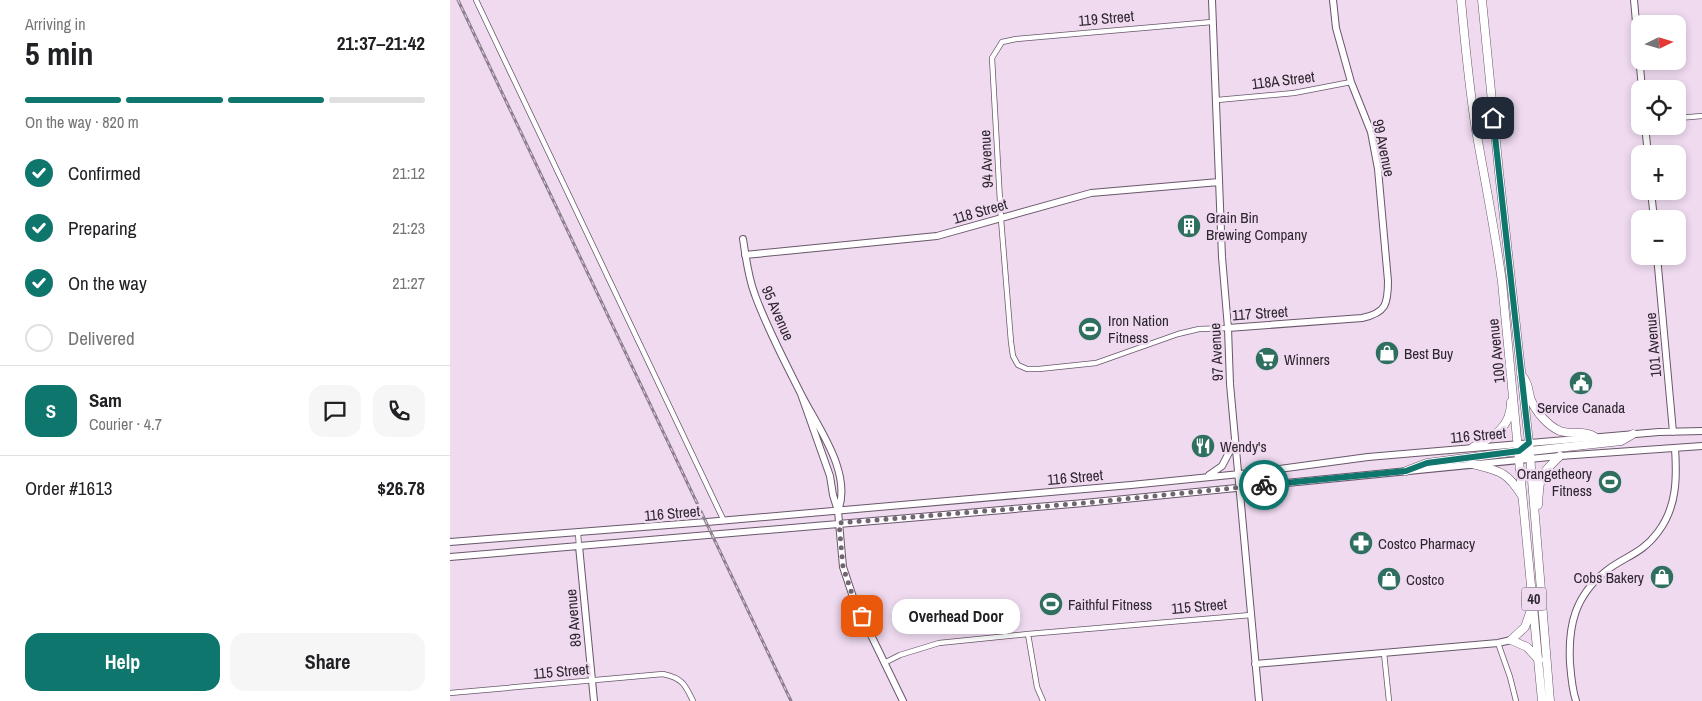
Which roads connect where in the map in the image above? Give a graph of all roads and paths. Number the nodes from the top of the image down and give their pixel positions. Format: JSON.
{"nodes":[{"id":1,"x":476,"y":0,"type":"edge"},
{"id":2,"x":1212,"y":0,"type":"edge"},
{"id":3,"x":1333,"y":0,"type":"edge"},
{"id":4,"x":1461,"y":0,"type":"edge"},
{"id":5,"x":1482,"y":0,"type":"edge"},
{"id":6,"x":1634,"y":0,"type":"edge"},
{"id":7,"x":1212,"y":22,"type":"junction"},
{"id":8,"x":1002,"y":42,"type":"joint"},
{"id":9,"x":1641,"y":80,"type":"edge"},
{"id":10,"x":1352,"y":82,"type":"junction"},
{"id":11,"x":1217,"y":100,"type":"junction"},
{"id":12,"x":1702,"y":116,"type":"edge"},
{"id":13,"x":1686,"y":117,"type":"edge"},
{"id":14,"x":1219,"y":182,"type":"junction"},
{"id":15,"x":1002,"y":219,"type":"junction"},
{"id":16,"x":743,"y":239,"type":"dead end"},
{"id":17,"x":745,"y":255,"type":"junction"},
{"id":18,"x":1658,"y":265,"type":"edge"},
{"id":19,"x":1386,"y":305,"type":"joint"},
{"id":20,"x":1228,"y":328,"type":"junction"},
{"id":21,"x":1018,"y":365,"type":"joint"},
{"id":22,"x":1521,"y":374,"type":"junction"},
{"id":23,"x":1513,"y":383,"type":"junction"},
{"id":24,"x":1702,"y":431,"type":"edge"},
{"id":25,"x":1673,"y":432,"type":"junction"},
{"id":26,"x":1633,"y":434,"type":"junction"},
{"id":27,"x":1595,"y":437,"type":"junction"},
{"id":28,"x":1236,"y":440,"type":"junction"},
{"id":29,"x":1702,"y":446,"type":"edge"},
{"id":30,"x":1473,"y":447,"type":"junction"},
{"id":31,"x":1519,"y":447,"type":"junction"},
{"id":32,"x":1529,"y":447,"type":"junction"},
{"id":33,"x":1675,"y":448,"type":"junction"},
{"id":34,"x":1560,"y":456,"type":"junction"},
{"id":35,"x":1530,"y":460,"type":"junction"},
{"id":36,"x":1520,"y":461,"type":"junction"},
{"id":37,"x":1472,"y":464,"type":"junction"},
{"id":38,"x":1406,"y":471,"type":"junction"},
{"id":39,"x":1237,"y":474,"type":"junction"},
{"id":40,"x":1205,"y":477,"type":"junction"},
{"id":41,"x":1239,"y":488,"type":"junction"},
{"id":42,"x":1524,"y":498,"type":"junction"},
{"id":43,"x":838,"y":511,"type":"junction"},
{"id":44,"x":724,"y":521,"type":"junction"},
{"id":45,"x":839,"y":523,"type":"junction"},
{"id":46,"x":1536,"y":527,"type":"junction"},
{"id":47,"x":578,"y":533,"type":"junction"},
{"id":48,"x":452,"y":542,"type":"edge"},
{"id":49,"x":579,"y":546,"type":"junction"},
{"id":50,"x":450,"y":557,"type":"edge"},
{"id":51,"x":1534,"y":602,"type":"junction"},
{"id":52,"x":1251,"y":615,"type":"junction"},
{"id":53,"x":1028,"y":634,"type":"junction"},
{"id":54,"x":1511,"y":640,"type":"junction"},
{"id":55,"x":1498,"y":643,"type":"junction"},
{"id":56,"x":1384,"y":653,"type":"junction"},
{"id":57,"x":1539,"y":660,"type":"junction"},
{"id":58,"x":884,"y":663,"type":"junction"},
{"id":59,"x":1255,"y":664,"type":"junction"},
{"id":60,"x":592,"y":680,"type":"junction"},
{"id":61,"x":450,"y":693,"type":"edge"},
{"id":62,"x":594,"y":701,"type":"edge"},
{"id":63,"x":693,"y":701,"type":"edge"},
{"id":64,"x":903,"y":701,"type":"edge"},
{"id":65,"x":1043,"y":701,"type":"edge"},
{"id":66,"x":1259,"y":701,"type":"edge"},
{"id":67,"x":1389,"y":701,"type":"edge"},
{"id":68,"x":1516,"y":701,"type":"edge"},
{"id":69,"x":1542,"y":701,"type":"edge"},
{"id":70,"x":1550,"y":701,"type":"edge"},
{"id":71,"x":1576,"y":701,"type":"edge"}],
"edges":[{"from":1,"to":44,"type":"street"},
{"from":2,"to":7,"type":"street","name":"97 Avenue"},
{"from":3,"to":10,"type":"street","name":"99 Avenue"},
{"from":4,"to":23,"type":"main road","name":"100 Avenue","number":"40"},
{"from":5,"to":22,"type":"main road","name":"100 Avenue","number":"40"},
{"from":6,"to":9,"type":"street"},
{"from":7,"to":8,"type":"street","name":"119 Street"},
{"from":7,"to":11,"type":"street","name":"97 Avenue"},
{"from":8,"to":15,"type":"street","name":"94 Avenue"},
{"from":10,"to":11,"type":"street","name":"118A Street"},
{"from":10,"to":19,"type":"street","name":"99 Avenue"},
{"from":11,"to":14,"type":"street","name":"97 Avenue"},
{"from":12,"to":13,"type":"street"},
{"from":14,"to":15,"type":"street","name":"118 Street"},
{"from":14,"to":20,"type":"street","name":"97 Avenue"},
{"from":15,"to":17,"type":"street","name":"118 Street"},
{"from":15,"to":21,"type":"street","name":"94 Avenue"},
{"from":16,"to":17,"type":"street","name":"95 Avenue"},
{"from":17,"to":43,"type":"street","name":"95 Avenue"},
{"from":18,"to":25,"type":"street","name":"101 Avenue"},
{"from":19,"to":20,"type":"street","name":"117 Street"},
{"from":20,"to":21,"type":"street","name":"117 Street"},
{"from":20,"to":28,"type":"street","name":"97 Avenue"},
{"from":22,"to":27,"type":"main road"},
{"from":22,"to":32,"type":"main road","name":"100 Avenue","number":"40"},
{"from":23,"to":30,"type":"main road"},
{"from":23,"to":31,"type":"main road","name":"100 Avenue","number":"40"},
{"from":24,"to":25,"type":"street"},
{"from":25,"to":26,"type":"street"},
{"from":26,"to":27,"type":"street"},
{"from":26,"to":32,"type":"main road"},
{"from":27,"to":32,"type":"street"},
{"from":28,"to":39,"type":"street","name":"97 Avenue"},
{"from":28,"to":40,"type":"street"},
{"from":29,"to":33,"type":"street","name":"116 Street"},
{"from":30,"to":31,"type":"street","name":"116 Street"},
{"from":30,"to":39,"type":"street","name":"116 Street"},
{"from":31,"to":32,"type":"main road"},
{"from":31,"to":36,"type":"main road","name":"100 Avenue","number":"40"},
{"from":31,"to":38,"type":"main road"},
{"from":32,"to":35,"type":"main road","name":"100 Avenue","number":"40"},
{"from":32,"to":36,"type":"main road"},
{"from":33,"to":34,"type":"street","name":"116 Street"},
{"from":33,"to":71,"type":"street"},
{"from":34,"to":35,"type":"street","name":"116 Street"},
{"from":34,"to":46,"type":"main road"},
{"from":35,"to":36,"type":"street","name":"116 Street"},
{"from":35,"to":46,"type":"main road","name":"100 Avenue","number":"40"},
{"from":36,"to":37,"type":"street","name":"116 Street"},
{"from":36,"to":42,"type":"main road","name":"100 Avenue","number":"40"},
{"from":37,"to":38,"type":"street","name":"116 Street"},
{"from":37,"to":42,"type":"main road"},
{"from":38,"to":41,"type":"street","name":"116 Street"},
{"from":39,"to":40,"type":"street","name":"116 Street"},
{"from":39,"to":41,"type":"street","name":"97 Avenue"},
{"from":40,"to":43,"type":"street","name":"116 Street"},
{"from":41,"to":45,"type":"street","name":"116 Street"},
{"from":41,"to":52,"type":"street","name":"97 Avenue"},
{"from":42,"to":51,"type":"main road","name":"100 Avenue","number":"40"},
{"from":43,"to":44,"type":"street","name":"116 Street"},
{"from":43,"to":45,"type":"street","name":"95 Avenue"},
{"from":44,"to":47,"type":"street","name":"116 Street"},
{"from":45,"to":49,"type":"street","name":"116 Street"},
{"from":45,"to":58,"type":"street","name":"95 Avenue"},
{"from":46,"to":70,"type":"main road","name":"100 Avenue","number":"40"},
{"from":47,"to":48,"type":"street","name":"116 Street"},
{"from":47,"to":49,"type":"street","name":"89 Avenue"},
{"from":49,"to":50,"type":"street","name":"116 Street"},
{"from":49,"to":60,"type":"street","name":"89 Avenue"},
{"from":51,"to":54,"type":"main road"},
{"from":51,"to":57,"type":"main road","name":"100 Avenue","number":"40"},
{"from":52,"to":53,"type":"street","name":"115 Street"},
{"from":52,"to":59,"type":"street","name":"97 Avenue"},
{"from":53,"to":58,"type":"street","name":"115 Street"},
{"from":53,"to":65,"type":"street"},
{"from":54,"to":55,"type":"street"},
{"from":54,"to":57,"type":"main road"},
{"from":55,"to":56,"type":"street"},
{"from":55,"to":68,"type":"street"},
{"from":56,"to":59,"type":"street"},
{"from":56,"to":67,"type":"street"},
{"from":57,"to":69,"type":"main road","name":"100 Avenue","number":"40"},
{"from":58,"to":64,"type":"street","name":"95 Avenue"},
{"from":59,"to":66,"type":"street","name":"97 Avenue"},
{"from":60,"to":61,"type":"street","name":"115 Street"},
{"from":60,"to":62,"type":"street","name":"89 Avenue"},
{"from":60,"to":63,"type":"street","name":"115 Street"}]}
